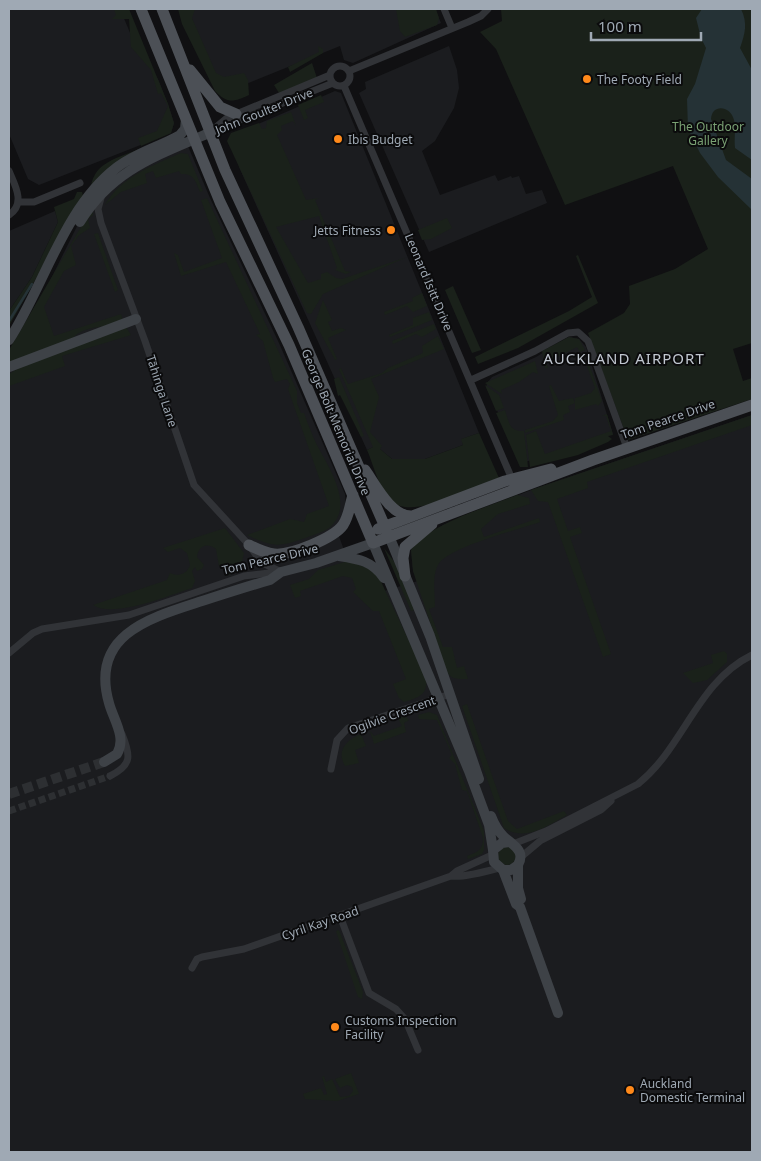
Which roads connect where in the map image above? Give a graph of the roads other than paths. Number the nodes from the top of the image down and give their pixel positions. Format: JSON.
{"nodes":[{"id":1,"x":141,"y":9,"type":"edge"},
{"id":2,"x":162,"y":9,"type":"edge"},
{"id":3,"x":444,"y":9,"type":"edge"},
{"id":4,"x":488,"y":9,"type":"edge"},
{"id":5,"x":452,"y":28,"type":"junction"},
{"id":6,"x":181,"y":58,"type":"junction"},
{"id":7,"x":349,"y":71,"type":"junction"},
{"id":8,"x":330,"y":75,"type":"junction"},
{"id":9,"x":333,"y":83,"type":"junction"},
{"id":10,"x":344,"y":86,"type":"junction"},
{"id":11,"x":236,"y":114,"type":"junction"},
{"id":12,"x":186,"y":120,"type":"junction"},
{"id":13,"x":210,"y":133,"type":"junction"},
{"id":14,"x":193,"y":140,"type":"junction"},
{"id":15,"x":9,"y":171,"type":"edge"},
{"id":16,"x":80,"y":183,"type":"dead end"},
{"id":17,"x":113,"y":183,"type":"junction"},
{"id":18,"x":18,"y":202,"type":"junction"},
{"id":19,"x":9,"y":215,"type":"edge"},
{"id":20,"x":41,"y":282,"type":"junction"},
{"id":21,"x":136,"y":319,"type":"junction"},
{"id":22,"x":9,"y":340,"type":"edge"},
{"id":23,"x":9,"y":367,"type":"edge"},
{"id":24,"x":472,"y":380,"type":"junction"},
{"id":25,"x":752,"y":405,"type":"edge"},
{"id":26,"x":627,"y":448,"type":"junction"},
{"id":27,"x":354,"y":454,"type":"junction"},
{"id":28,"x":593,"y":460,"type":"junction"},
{"id":29,"x":512,"y":479,"type":"junction"},
{"id":30,"x":352,"y":495,"type":"junction"},
{"id":31,"x":414,"y":516,"type":"junction"},
{"id":32,"x":444,"y":516,"type":"junction"},
{"id":33,"x":387,"y":532,"type":"junction"},
{"id":34,"x":371,"y":538,"type":"junction"},
{"id":35,"x":249,"y":545,"type":"junction"},
{"id":36,"x":337,"y":556,"type":"junction"},
{"id":37,"x":281,"y":572,"type":"junction"},
{"id":38,"x":406,"y":576,"type":"junction"},
{"id":39,"x":394,"y":591,"type":"junction"},
{"id":40,"x":9,"y":653,"type":"edge"},
{"id":41,"x":752,"y":655,"type":"edge"},
{"id":42,"x":450,"y":694,"type":"junction"},
{"id":43,"x":438,"y":698,"type":"junction"},
{"id":44,"x":108,"y":702,"type":"junction"},
{"id":45,"x":104,"y":762,"type":"tunnel mouth"},
{"id":46,"x":331,"y":769,"type":"dead end"},
{"id":47,"x":110,"y":776,"type":"tunnel mouth"},
{"id":48,"x":613,"y":799,"type":"junction"},
{"id":49,"x":511,"y":843,"type":"junction"},
{"id":50,"x":492,"y":853,"type":"junction"},
{"id":51,"x":519,"y":861,"type":"junction"},
{"id":52,"x":501,"y":869,"type":"junction"},
{"id":53,"x":451,"y":876,"type":"junction"},
{"id":54,"x":520,"y":906,"type":"junction"},
{"id":55,"x":340,"y":916,"type":"junction"},
{"id":56,"x":192,"y":968,"type":"dead end"},
{"id":57,"x":558,"y":1013,"type":"dead end"},
{"id":58,"x":418,"y":1050,"type":"dead end"}],
"edges":[{"from":1,"to":12,"type":"main road","name":"George Bolt Memorial Drive"},
{"from":2,"to":6,"type":"main road","name":"George Bolt Memorial Drive"},
{"from":3,"to":5,"type":"street"},
{"from":4,"to":5,"type":"street"},
{"from":5,"to":7,"type":"street"},
{"from":6,"to":11,"type":"main road"},
{"from":6,"to":13,"type":"main road","name":"George Bolt Memorial Drive"},
{"from":7,"to":8,"type":"street"},
{"from":7,"to":10,"type":"street"},
{"from":8,"to":9,"type":"street"},
{"from":8,"to":11,"type":"street","name":"John Goulter Drive"},
{"from":9,"to":10,"type":"street"},
{"from":9,"to":13,"type":"street","name":"John Goulter Drive"},
{"from":10,"to":24,"type":"street","name":"Leonard Isitt Drive"},
{"from":11,"to":13,"type":"street","name":"John Goulter Drive"},
{"from":12,"to":14,"type":"main road","name":"George Bolt Memorial Drive"},
{"from":12,"to":20,"type":"street"},
{"from":13,"to":14,"type":"street"},
{"from":13,"to":27,"type":"main road","name":"George Bolt Memorial Drive"},
{"from":14,"to":17,"type":"street"},
{"from":14,"to":30,"type":"main road","name":"George Bolt Memorial Drive"},
{"from":15,"to":18,"type":"street"},
{"from":16,"to":18,"type":"street"},
{"from":17,"to":20,"type":"street"},
{"from":17,"to":21,"type":"street","name":"Tāhinga Lane"},
{"from":18,"to":19,"type":"street"},
{"from":20,"to":22,"type":"street"},
{"from":21,"to":23,"type":"street"},
{"from":21,"to":35,"type":"street","name":"Tāhinga Lane"},
{"from":24,"to":26,"type":"street"},
{"from":24,"to":29,"type":"street","name":"Leonard Isitt Drive"},
{"from":25,"to":26,"type":"main road","name":"Tom Pearce Drive"},
{"from":26,"to":28,"type":"main road","name":"Tom Pearce Drive"},
{"from":27,"to":31,"type":"main road"},
{"from":27,"to":33,"type":"main road","name":"George Bolt Memorial Drive"},
{"from":28,"to":29,"type":"main road","name":"Tom Pearce Drive"},
{"from":28,"to":32,"type":"main road","name":"Tom Pearce Drive"},
{"from":29,"to":31,"type":"main road","name":"Tom Pearce Drive"},
{"from":30,"to":34,"type":"main road","name":"George Bolt Memorial Drive"},
{"from":30,"to":35,"type":"main road"},
{"from":31,"to":33,"type":"main road","name":"Tom Pearce Drive"},
{"from":32,"to":33,"type":"main road","name":"Tom Pearce Drive"},
{"from":32,"to":38,"type":"main road"},
{"from":33,"to":34,"type":"main road","name":"Tom Pearce Drive"},
{"from":33,"to":38,"type":"street","name":"George Bolt Memorial Drive"},
{"from":34,"to":36,"type":"street","name":"Tom Pearce Drive"},
{"from":34,"to":39,"type":"street","name":"George Bolt Memorial Drive"},
{"from":35,"to":37,"type":"street","name":"Tāhinga Lane"},
{"from":36,"to":37,"type":"street","name":"Tom Pearce Drive"},
{"from":36,"to":39,"type":"street"},
{"from":37,"to":40,"type":"street","name":"Tom Pearce Drive"},
{"from":37,"to":44,"type":"street"},
{"from":38,"to":42,"type":"street","name":"George Bolt Memorial Drive"},
{"from":39,"to":43,"type":"street","name":"George Bolt Memorial Drive"},
{"from":41,"to":48,"type":"street"},
{"from":42,"to":43,"type":"street","name":"Ogilvie Crescent"},
{"from":42,"to":49,"type":"street","name":"George Bolt Memorial Drive"},
{"from":43,"to":46,"type":"street","name":"Ogilvie Crescent"},
{"from":43,"to":50,"type":"street","name":"George Bolt Memorial Drive"},
{"from":44,"to":45,"type":"street"},
{"from":44,"to":47,"type":"street"},
{"from":48,"to":49,"type":"street"},
{"from":48,"to":51,"type":"street"},
{"from":49,"to":50,"type":"street"},
{"from":49,"to":51,"type":"street"},
{"from":50,"to":52,"type":"street"},
{"from":50,"to":53,"type":"street","name":"Cyril Kay Road"},
{"from":51,"to":52,"type":"street"},
{"from":51,"to":54,"type":"street"},
{"from":52,"to":53,"type":"street","name":"Cyril Kay Road"},
{"from":52,"to":54,"type":"street"},
{"from":53,"to":55,"type":"street","name":"Cyril Kay Road"},
{"from":54,"to":57,"type":"street"},
{"from":55,"to":56,"type":"street","name":"Cyril Kay Road"},
{"from":55,"to":58,"type":"street"}]}
